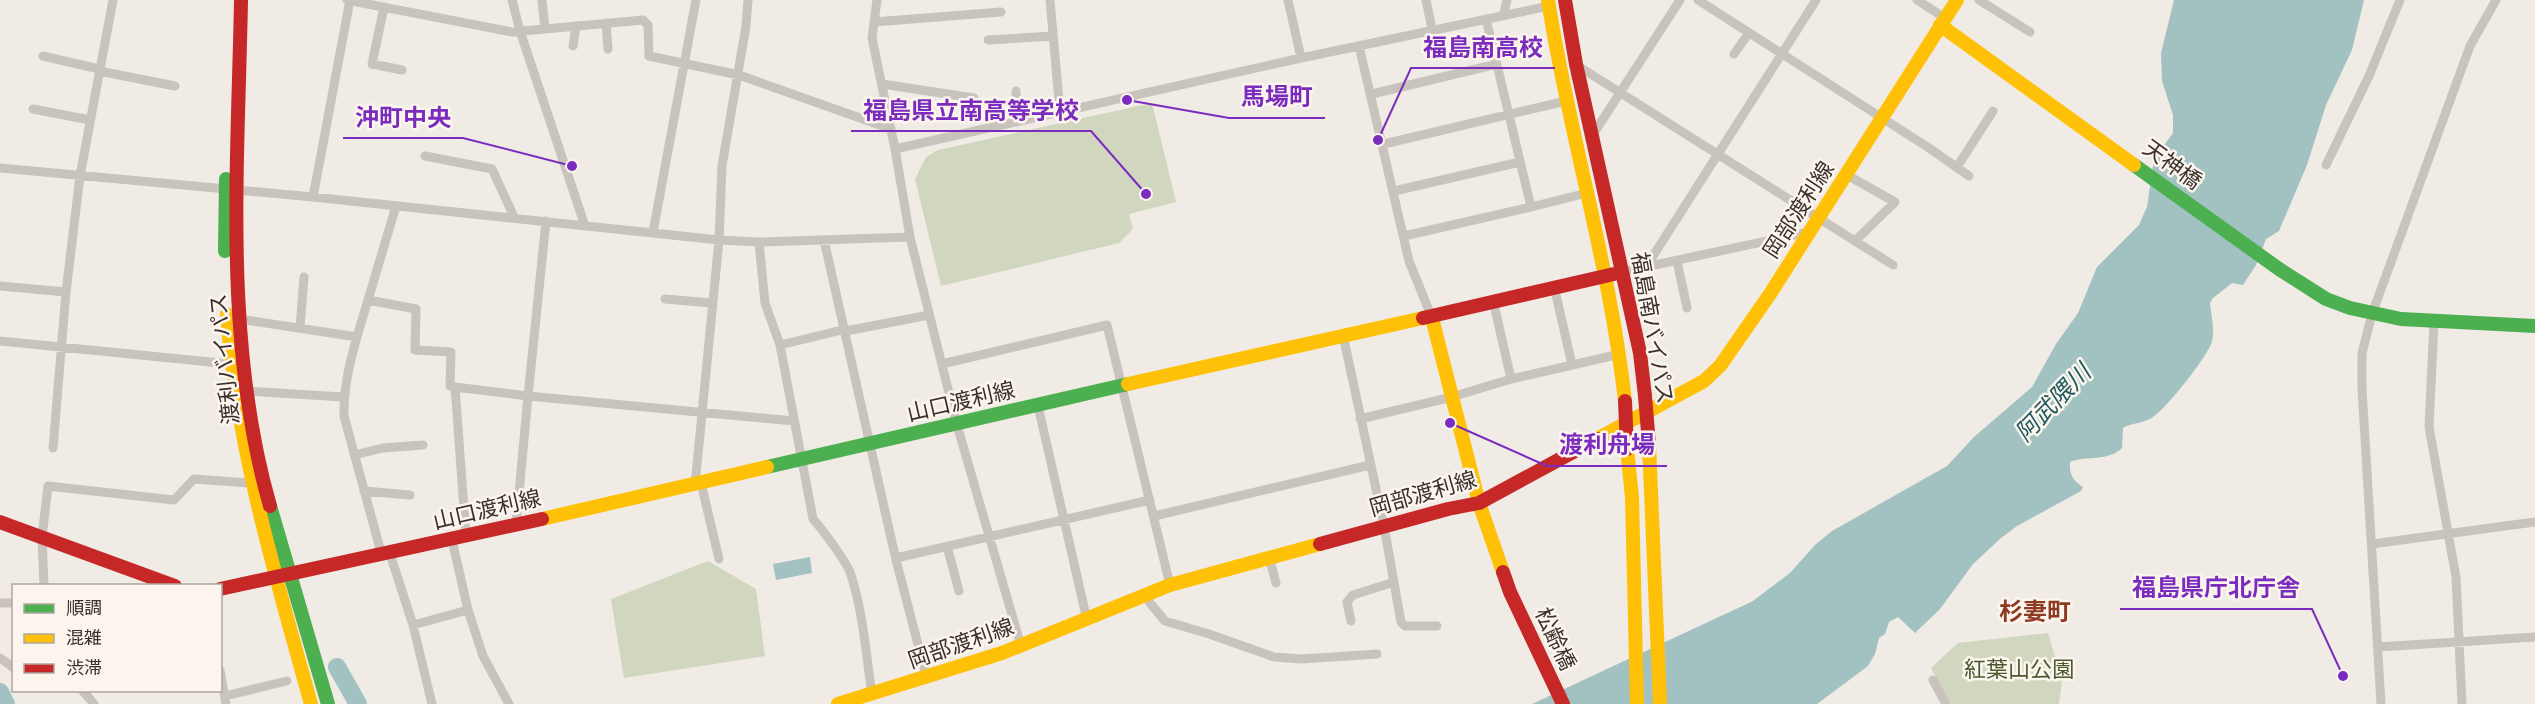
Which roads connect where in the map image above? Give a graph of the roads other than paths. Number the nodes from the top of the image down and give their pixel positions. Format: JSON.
{"nodes":[{"id":1,"x":113,"y":0,"type":"edge"},
{"id":2,"x":229,"y":0,"type":"edge"},
{"id":3,"x":241,"y":0,"type":"edge"},
{"id":4,"x":349,"y":0,"type":"edge"},
{"id":5,"x":512,"y":0,"type":"edge"},
{"id":6,"x":542,"y":0,"type":"edge"},
{"id":7,"x":696,"y":0,"type":"edge"},
{"id":8,"x":748,"y":0,"type":"edge"},
{"id":9,"x":877,"y":0,"type":"edge"},
{"id":10,"x":1050,"y":0,"type":"edge"},
{"id":11,"x":1288,"y":0,"type":"edge"},
{"id":12,"x":1425,"y":0,"type":"edge"},
{"id":13,"x":1507,"y":0,"type":"edge"},
{"id":14,"x":1565,"y":0,"type":"edge"},
{"id":15,"x":1680,"y":0,"type":"edge"},
{"id":16,"x":1698,"y":0,"type":"edge"},
{"id":17,"x":1816,"y":0,"type":"edge"},
{"id":18,"x":1917,"y":0,"type":"edge"},
{"id":19,"x":1957,"y":0,"type":"edge"},
{"id":20,"x":1979,"y":0,"type":"edge"},
{"id":21,"x":2400,"y":0,"type":"edge"},
{"id":22,"x":2496,"y":0,"type":"edge"},
{"id":23,"x":1549,"y":3,"type":"edge"},
{"id":24,"x":1710,"y":3,"type":"edge"},
{"id":25,"x":384,"y":7,"type":"junction"},
{"id":26,"x":1001,"y":12,"type":"dead end"},
{"id":27,"x":1504,"y":13,"type":"junction"},
{"id":28,"x":1486,"y":18,"type":"junction"},
{"id":29,"x":874,"y":22,"type":"junction"},
{"id":30,"x":1942,"y":22,"type":"junction"},
{"id":31,"x":606,"y":23,"type":"junction"},
{"id":32,"x":576,"y":26,"type":"junction"},
{"id":33,"x":545,"y":29,"type":"junction"},
{"id":34,"x":1432,"y":29,"type":"junction"},
{"id":35,"x":520,"y":31,"type":"junction"},
{"id":36,"x":2030,"y":32,"type":"dead end"},
{"id":37,"x":1749,"y":33,"type":"junction"},
{"id":38,"x":1053,"y":36,"type":"junction"},
{"id":39,"x":988,"y":40,"type":"dead end"},
{"id":40,"x":573,"y":46,"type":"dead end"},
{"id":41,"x":1359,"y":46,"type":"junction"},
{"id":42,"x":608,"y":49,"type":"dead end"},
{"id":43,"x":1734,"y":54,"type":"dead end"},
{"id":44,"x":1782,"y":55,"type":"junction"},
{"id":45,"x":44,"y":57,"type":"dead end"},
{"id":46,"x":1301,"y":58,"type":"junction"},
{"id":47,"x":1497,"y":64,"type":"junction"},
{"id":48,"x":1576,"y":64,"type":"junction"},
{"id":49,"x":684,"y":65,"type":"junction"},
{"id":50,"x":99,"y":70,"type":"junction"},
{"id":51,"x":402,"y":70,"type":"dead end"},
{"id":52,"x":739,"y":75,"type":"junction"},
{"id":53,"x":882,"y":84,"type":"junction"},
{"id":54,"x":175,"y":86,"type":"dead end"},
{"id":55,"x":1016,"y":91,"type":"dead end"},
{"id":56,"x":1622,"y":93,"type":"junction"},
{"id":57,"x":1372,"y":94,"type":"junction"},
{"id":58,"x":974,"y":98,"type":"dead end"},
{"id":59,"x":1566,"y":101,"type":"junction"},
{"id":60,"x":33,"y":109,"type":"dead end"},
{"id":61,"x":1993,"y":111,"type":"dead end"},
{"id":62,"x":1060,"y":112,"type":"junction"},
{"id":63,"x":1509,"y":116,"type":"junction"},
{"id":64,"x":1882,"y":117,"type":"junction"},
{"id":65,"x":90,"y":120,"type":"junction"},
{"id":66,"x":1017,"y":122,"type":"junction"},
{"id":67,"x":891,"y":129,"type":"junction"},
{"id":68,"x":1592,"y":136,"type":"junction"},
{"id":69,"x":1384,"y":144,"type":"junction"},
{"id":70,"x":895,"y":149,"type":"junction"},
{"id":71,"x":1718,"y":153,"type":"junction"},
{"id":72,"x":425,"y":156,"type":"dead end"},
{"id":73,"x":1520,"y":162,"type":"junction"},
{"id":74,"x":2326,"y":165,"type":"dead end"},
{"id":75,"x":1957,"y":167,"type":"junction"},
{"id":76,"x":0,"y":168,"type":"edge"},
{"id":77,"x":1847,"y":175,"type":"junction"},
{"id":78,"x":80,"y":176,"type":"junction"},
{"id":79,"x":1969,"y":176,"type":"dead end"},
{"id":80,"x":232,"y":191,"type":"junction"},
{"id":81,"x":1394,"y":191,"type":"junction"},
{"id":82,"x":1587,"y":193,"type":"junction"},
{"id":83,"x":314,"y":197,"type":"junction"},
{"id":84,"x":396,"y":206,"type":"junction"},
{"id":85,"x":1531,"y":207,"type":"junction"},
{"id":86,"x":514,"y":218,"type":"junction"},
{"id":87,"x":1820,"y":218,"type":"junction"},
{"id":88,"x":546,"y":221,"type":"junction"},
{"id":89,"x":585,"y":226,"type":"junction"},
{"id":90,"x":653,"y":232,"type":"junction"},
{"id":91,"x":1809,"y":232,"type":"junction"},
{"id":92,"x":1404,"y":236,"type":"junction"},
{"id":93,"x":910,"y":237,"type":"junction"},
{"id":94,"x":719,"y":240,"type":"junction"},
{"id":95,"x":824,"y":240,"type":"junction"},
{"id":96,"x":1855,"y":240,"type":"junction"},
{"id":97,"x":759,"y":242,"type":"junction"},
{"id":98,"x":1677,"y":261,"type":"junction"},
{"id":99,"x":1893,"y":265,"type":"dead end"},
{"id":100,"x":1646,"y":267,"type":"junction"},
{"id":101,"x":1622,"y":272,"type":"junction"},
{"id":102,"x":1605,"y":276,"type":"junction"},
{"id":103,"x":304,"y":277,"type":"dead end"},
{"id":104,"x":0,"y":286,"type":"edge"},
{"id":105,"x":1554,"y":286,"type":"junction"},
{"id":106,"x":66,"y":292,"type":"junction"},
{"id":107,"x":665,"y":299,"type":"dead end"},
{"id":108,"x":368,"y":300,"type":"junction"},
{"id":109,"x":1493,"y":300,"type":"junction"},
{"id":110,"x":712,"y":303,"type":"junction"},
{"id":111,"x":1687,"y":308,"type":"dead end"},
{"id":112,"x":2372,"y":314,"type":"junction"},
{"id":113,"x":929,"y":315,"type":"junction"},
{"id":114,"x":1432,"y":318,"type":"junction"},
{"id":115,"x":239,"y":319,"type":"junction"},
{"id":116,"x":2434,"y":322,"type":"junction"},
{"id":117,"x":2535,"y":326,"type":"edge"},
{"id":118,"x":300,"y":328,"type":"junction"},
{"id":119,"x":846,"y":330,"type":"junction"},
{"id":120,"x":1343,"y":335,"type":"junction"},
{"id":121,"x":357,"y":337,"type":"junction"},
{"id":122,"x":0,"y":341,"type":"edge"},
{"id":123,"x":780,"y":345,"type":"junction"},
{"id":124,"x":62,"y":346,"type":"junction"},
{"id":125,"x":1620,"y":354,"type":"junction"},
{"id":126,"x":230,"y":364,"type":"junction"},
{"id":127,"x":942,"y":364,"type":"junction"},
{"id":128,"x":1572,"y":365,"type":"junction"},
{"id":129,"x":1511,"y":379,"type":"junction"},
{"id":130,"x":455,"y":387,"type":"junction"},
{"id":131,"x":1122,"y":387,"type":"junction"},
{"id":132,"x":246,"y":391,"type":"junction"},
{"id":133,"x":528,"y":396,"type":"junction"},
{"id":134,"x":344,"y":397,"type":"junction"},
{"id":135,"x":1452,"y":397,"type":"junction"},
{"id":136,"x":1038,"y":406,"type":"junction"},
{"id":137,"x":701,"y":412,"type":"junction"},
{"id":138,"x":1360,"y":419,"type":"junction"},
{"id":139,"x":794,"y":421,"type":"junction"},
{"id":140,"x":957,"y":425,"type":"junction"},
{"id":141,"x":871,"y":444,"type":"junction"},
{"id":142,"x":423,"y":446,"type":"dead end"},
{"id":143,"x":53,"y":448,"type":"dead end"},
{"id":144,"x":354,"y":455,"type":"junction"},
{"id":145,"x":803,"y":460,"type":"junction"},
{"id":146,"x":1370,"y":465,"type":"junction"},
{"id":147,"x":249,"y":483,"type":"junction"},
{"id":148,"x":698,"y":484,"type":"junction"},
{"id":149,"x":364,"y":491,"type":"junction"},
{"id":150,"x":410,"y":495,"type":"dead end"},
{"id":151,"x":1150,"y":500,"type":"junction"},
{"id":152,"x":1479,"y":503,"type":"junction"},
{"id":153,"x":1154,"y":516,"type":"junction"},
{"id":154,"x":1064,"y":520,"type":"junction"},
{"id":155,"x":0,"y":522,"type":"edge"},
{"id":156,"x":2535,"y":522,"type":"edge"},
{"id":157,"x":516,"y":525,"type":"junction"},
{"id":158,"x":1384,"y":526,"type":"junction"},
{"id":159,"x":2448,"y":533,"type":"junction"},
{"id":160,"x":42,"y":537,"type":"junction"},
{"id":161,"x":466,"y":537,"type":"junction"},
{"id":162,"x":990,"y":537,"type":"junction"},
{"id":163,"x":452,"y":540,"type":"junction"},
{"id":164,"x":2372,"y":544,"type":"junction"},
{"id":165,"x":947,"y":546,"type":"junction"},
{"id":166,"x":386,"y":555,"type":"junction"},
{"id":167,"x":1269,"y":557,"type":"junction"},
{"id":168,"x":896,"y":558,"type":"junction"},
{"id":169,"x":720,"y":560,"type":"dead end"},
{"id":170,"x":292,"y":574,"type":"junction"},
{"id":171,"x":276,"y":577,"type":"junction"},
{"id":172,"x":1394,"y":582,"type":"junction"},
{"id":173,"x":1276,"y":583,"type":"dead end"},
{"id":174,"x":44,"y":584,"type":"edge"},
{"id":175,"x":172,"y":584,"type":"edge"},
{"id":176,"x":1170,"y":585,"type":"junction"},
{"id":177,"x":222,"y":589,"type":"edge"},
{"id":178,"x":959,"y":591,"type":"dead end"},
{"id":179,"x":1146,"y":592,"type":"junction"},
{"id":180,"x":468,"y":610,"type":"junction"},
{"id":181,"x":1087,"y":620,"type":"junction"},
{"id":182,"x":1352,"y":621,"type":"dead end"},
{"id":183,"x":412,"y":625,"type":"junction"},
{"id":184,"x":1437,"y":626,"type":"dead end"},
{"id":185,"x":2535,"y":637,"type":"edge"},
{"id":186,"x":2460,"y":641,"type":"junction"},
{"id":187,"x":1021,"y":646,"type":"junction"},
{"id":188,"x":2378,"y":647,"type":"junction"},
{"id":189,"x":1377,"y":654,"type":"dead end"},
{"id":190,"x":927,"y":679,"type":"junction"},
{"id":191,"x":1933,"y":680,"type":"dead end"},
{"id":192,"x":287,"y":681,"type":"dead end"},
{"id":193,"x":222,"y":682,"type":"edge"},
{"id":194,"x":84,"y":692,"type":"edge"},
{"id":195,"x":872,"y":694,"type":"junction"},
{"id":196,"x":225,"y":700,"type":"edge"},
{"id":197,"x":94,"y":704,"type":"edge"},
{"id":198,"x":311,"y":704,"type":"edge"},
{"id":199,"x":328,"y":704,"type":"edge"},
{"id":200,"x":432,"y":704,"type":"edge"},
{"id":201,"x":509,"y":704,"type":"edge"},
{"id":202,"x":838,"y":704,"type":"edge"},
{"id":203,"x":1563,"y":704,"type":"edge"},
{"id":204,"x":1637,"y":704,"type":"edge"},
{"id":205,"x":1660,"y":704,"type":"edge"},
{"id":206,"x":1946,"y":704,"type":"edge"},
{"id":207,"x":2382,"y":704,"type":"edge"},
{"id":208,"x":2462,"y":704,"type":"edge"}],
"edges":[{"from":1,"to":50,"type":"street"},
{"from":2,"to":80,"type":"main road","name":"渡利バイパス"},
{"from":3,"to":80,"type":"main road","name":"渡利バイパス"},
{"from":4,"to":25,"type":"street"},
{"from":4,"to":83,"type":"street"},
{"from":5,"to":35,"type":"street"},
{"from":6,"to":33,"type":"street"},
{"from":7,"to":49,"type":"street"},
{"from":8,"to":52,"type":"street"},
{"from":9,"to":29,"type":"street"},
{"from":10,"to":38,"type":"street"},
{"from":11,"to":46,"type":"street"},
{"from":12,"to":34,"type":"street"},
{"from":13,"to":27,"type":"street"},
{"from":14,"to":48,"type":"main road","name":"福島南バイパス"},
{"from":15,"to":56,"type":"street"},
{"from":16,"to":24,"type":"street"},
{"from":17,"to":44,"type":"street"},
{"from":18,"to":30,"type":"street"},
{"from":19,"to":30,"type":"main road","name":"岡部渡利線"},
{"from":20,"to":36,"type":"street"},
{"from":21,"to":74,"type":"street"},
{"from":22,"to":112,"type":"street"},
{"from":23,"to":27,"type":"street"},
{"from":23,"to":59,"type":"main road","name":"福島南バイパス"},
{"from":24,"to":37,"type":"street"},
{"from":25,"to":35,"type":"street"},
{"from":25,"to":51,"type":"street"},
{"from":26,"to":29,"type":"street"},
{"from":27,"to":28,"type":"street"},
{"from":28,"to":34,"type":"street"},
{"from":28,"to":47,"type":"street"},
{"from":29,"to":53,"type":"street"},
{"from":30,"to":64,"type":"main road","name":"岡部渡利線"},
{"from":30,"to":112,"type":"main road","name":"天神橋"},
{"from":31,"to":32,"type":"street"},
{"from":31,"to":42,"type":"street"},
{"from":31,"to":49,"type":"street"},
{"from":32,"to":33,"type":"street"},
{"from":32,"to":40,"type":"street"},
{"from":33,"to":35,"type":"street"},
{"from":34,"to":41,"type":"street"},
{"from":35,"to":89,"type":"street"},
{"from":37,"to":43,"type":"street"},
{"from":37,"to":44,"type":"street"},
{"from":38,"to":39,"type":"street"},
{"from":38,"to":62,"type":"street"},
{"from":41,"to":46,"type":"street"},
{"from":41,"to":57,"type":"street"},
{"from":44,"to":64,"type":"street"},
{"from":44,"to":71,"type":"street"},
{"from":45,"to":50,"type":"street"},
{"from":46,"to":62,"type":"street"},
{"from":47,"to":57,"type":"street"},
{"from":47,"to":63,"type":"street"},
{"from":48,"to":56,"type":"street"},
{"from":48,"to":68,"type":"main road","name":"福島南バイパス"},
{"from":49,"to":52,"type":"street"},
{"from":49,"to":90,"type":"street"},
{"from":50,"to":54,"type":"street"},
{"from":50,"to":65,"type":"street"},
{"from":52,"to":67,"type":"street"},
{"from":52,"to":94,"type":"street"},
{"from":53,"to":58,"type":"street"},
{"from":53,"to":67,"type":"street"},
{"from":55,"to":66,"type":"street"},
{"from":56,"to":68,"type":"street"},
{"from":56,"to":71,"type":"street"},
{"from":57,"to":69,"type":"street"},
{"from":59,"to":63,"type":"street"},
{"from":59,"to":82,"type":"main road","name":"福島南バイパス"},
{"from":60,"to":65,"type":"street"},
{"from":61,"to":75,"type":"street"},
{"from":62,"to":66,"type":"street"},
{"from":63,"to":69,"type":"street"},
{"from":63,"to":73,"type":"street"},
{"from":64,"to":75,"type":"street"},
{"from":64,"to":77,"type":"main road","name":"岡部渡利線"},
{"from":65,"to":78,"type":"street"},
{"from":66,"to":70,"type":"street"},
{"from":67,"to":70,"type":"street"},
{"from":68,"to":101,"type":"main road","name":"福島南バイパス"},
{"from":69,"to":81,"type":"street"},
{"from":70,"to":93,"type":"street"},
{"from":71,"to":87,"type":"street"},
{"from":71,"to":100,"type":"street"},
{"from":72,"to":86,"type":"street"},
{"from":73,"to":81,"type":"street"},
{"from":73,"to":85,"type":"street"},
{"from":75,"to":79,"type":"street"},
{"from":76,"to":78,"type":"street"},
{"from":77,"to":87,"type":"main road","name":"岡部渡利線"},
{"from":77,"to":96,"type":"street"},
{"from":78,"to":80,"type":"street"},
{"from":78,"to":106,"type":"street"},
{"from":80,"to":83,"type":"street"},
{"from":80,"to":115,"type":"main road","name":"渡利バイパス"},
{"from":80,"to":126,"type":"main road","name":"渡利バイパス"},
{"from":81,"to":92,"type":"street"},
{"from":82,"to":85,"type":"street"},
{"from":82,"to":102,"type":"main road","name":"福島南バイパス"},
{"from":83,"to":84,"type":"street"},
{"from":84,"to":86,"type":"street"},
{"from":84,"to":108,"type":"street"},
{"from":85,"to":92,"type":"street"},
{"from":86,"to":88,"type":"street"},
{"from":87,"to":91,"type":"main road","name":"岡部渡利線"},
{"from":87,"to":96,"type":"street"},
{"from":88,"to":89,"type":"street"},
{"from":88,"to":133,"type":"street"},
{"from":89,"to":90,"type":"street"},
{"from":90,"to":94,"type":"street"},
{"from":91,"to":98,"type":"street"},
{"from":91,"to":152,"type":"main road","name":"岡部渡利線"},
{"from":92,"to":114,"type":"street"},
{"from":93,"to":95,"type":"street"},
{"from":93,"to":113,"type":"street"},
{"from":94,"to":97,"type":"street"},
{"from":94,"to":110,"type":"street"},
{"from":95,"to":97,"type":"street"},
{"from":95,"to":119,"type":"street"},
{"from":96,"to":99,"type":"street"},
{"from":97,"to":123,"type":"street"},
{"from":98,"to":100,"type":"street"},
{"from":98,"to":111,"type":"street"},
{"from":100,"to":101,"type":"street"},
{"from":101,"to":102,"type":"main road","name":"山口渡利線"},
{"from":101,"to":205,"type":"main road","name":"福島南バイパス","bridge":true},
{"from":102,"to":105,"type":"main road","name":"山口渡利線"},
{"from":102,"to":125,"type":"main road","name":"福島南バイパス"},
{"from":103,"to":118,"type":"street"},
{"from":104,"to":106,"type":"street"},
{"from":105,"to":109,"type":"main road","name":"山口渡利線"},
{"from":105,"to":128,"type":"street"},
{"from":106,"to":124,"type":"street"},
{"from":107,"to":110,"type":"street"},
{"from":108,"to":121,"type":"street"},
{"from":108,"to":130,"type":"street"},
{"from":109,"to":114,"type":"main road","name":"山口渡利線"},
{"from":109,"to":129,"type":"street"},
{"from":110,"to":137,"type":"street"},
{"from":112,"to":116,"type":"main road","name":"天神橋"},
{"from":112,"to":164,"type":"street"},
{"from":113,"to":119,"type":"street"},
{"from":113,"to":127,"type":"street"},
{"from":114,"to":120,"type":"main road","name":"山口渡利線"},
{"from":114,"to":135,"type":"main road"},
{"from":115,"to":118,"type":"street"},
{"from":115,"to":132,"type":"main road","name":"渡利バイパス"},
{"from":116,"to":117,"type":"main road","name":"天神橋"},
{"from":116,"to":159,"type":"street"},
{"from":118,"to":121,"type":"street"},
{"from":119,"to":123,"type":"street"},
{"from":119,"to":141,"type":"street"},
{"from":120,"to":131,"type":"main road","name":"山口渡利線"},
{"from":120,"to":138,"type":"street"},
{"from":121,"to":134,"type":"street"},
{"from":122,"to":124,"type":"street"},
{"from":123,"to":139,"type":"street"},
{"from":124,"to":126,"type":"street"},
{"from":124,"to":143,"type":"street"},
{"from":125,"to":128,"type":"street"},
{"from":125,"to":204,"type":"main road","name":"福島南バイパス","bridge":true},
{"from":126,"to":147,"type":"main road","name":"渡利バイパス"},
{"from":127,"to":131,"type":"street"},
{"from":127,"to":140,"type":"street"},
{"from":128,"to":129,"type":"street"},
{"from":129,"to":135,"type":"street"},
{"from":130,"to":133,"type":"street"},
{"from":130,"to":161,"type":"street"},
{"from":131,"to":136,"type":"main road","name":"山口渡利線"},
{"from":131,"to":151,"type":"street"},
{"from":132,"to":134,"type":"street"},
{"from":132,"to":170,"type":"main road","name":"渡利バイパス"},
{"from":133,"to":137,"type":"street"},
{"from":133,"to":157,"type":"street"},
{"from":134,"to":144,"type":"street"},
{"from":135,"to":138,"type":"street"},
{"from":135,"to":152,"type":"main road"},
{"from":136,"to":140,"type":"main road","name":"山口渡利線"},
{"from":136,"to":154,"type":"street"},
{"from":137,"to":139,"type":"street"},
{"from":137,"to":148,"type":"street"},
{"from":138,"to":146,"type":"street"},
{"from":139,"to":145,"type":"street"},
{"from":140,"to":141,"type":"main road","name":"山口渡利線"},
{"from":140,"to":162,"type":"street"},
{"from":141,"to":145,"type":"main road","name":"山口渡利線"},
{"from":141,"to":168,"type":"street"},
{"from":142,"to":144,"type":"street"},
{"from":144,"to":149,"type":"street"},
{"from":145,"to":148,"type":"main road","name":"山口渡利線"},
{"from":145,"to":195,"type":"street"},
{"from":146,"to":153,"type":"street"},
{"from":146,"to":158,"type":"street"},
{"from":147,"to":160,"type":"street"},
{"from":147,"to":171,"type":"main road","name":"渡利バイパス"},
{"from":148,"to":157,"type":"main road","name":"山口渡利線"},
{"from":148,"to":169,"type":"street"},
{"from":149,"to":150,"type":"street"},
{"from":149,"to":166,"type":"street"},
{"from":151,"to":153,"type":"street"},
{"from":151,"to":154,"type":"street"},
{"from":152,"to":158,"type":"main road","name":"岡部渡利線"},
{"from":152,"to":203,"type":"main road","name":"松齢橋"},
{"from":153,"to":176,"type":"street"},
{"from":154,"to":162,"type":"street"},
{"from":154,"to":181,"type":"street"},
{"from":155,"to":160,"type":"main road"},
{"from":156,"to":159,"type":"street"},
{"from":157,"to":161,"type":"main road","name":"山口渡利線"},
{"from":158,"to":167,"type":"main road","name":"岡部渡利線"},
{"from":158,"to":172,"type":"street"},
{"from":159,"to":164,"type":"street"},
{"from":159,"to":186,"type":"street"},
{"from":160,"to":174,"type":"street"},
{"from":160,"to":175,"type":"main road"},
{"from":161,"to":163,"type":"main road","name":"山口渡利線"},
{"from":162,"to":165,"type":"street"},
{"from":162,"to":187,"type":"street"},
{"from":163,"to":166,"type":"main road","name":"山口渡利線"},
{"from":163,"to":180,"type":"street"},
{"from":164,"to":188,"type":"street"},
{"from":165,"to":168,"type":"street"},
{"from":165,"to":178,"type":"street"},
{"from":166,"to":170,"type":"main road","name":"山口渡利線"},
{"from":166,"to":183,"type":"street"},
{"from":167,"to":173,"type":"street"},
{"from":167,"to":176,"type":"main road","name":"岡部渡利線"},
{"from":168,"to":190,"type":"street"},
{"from":170,"to":171,"type":"main road","name":"山口渡利線"},
{"from":170,"to":199,"type":"main road","name":"渡利バイパス"},
{"from":171,"to":177,"type":"main road","name":"山口渡利線"},
{"from":171,"to":198,"type":"main road","name":"渡利バイパス"},
{"from":172,"to":182,"type":"street"},
{"from":172,"to":184,"type":"street"},
{"from":176,"to":179,"type":"main road","name":"岡部渡利線"},
{"from":179,"to":181,"type":"main road","name":"岡部渡利線"},
{"from":179,"to":189,"type":"street"},
{"from":180,"to":183,"type":"street"},
{"from":180,"to":201,"type":"street"},
{"from":181,"to":187,"type":"main road","name":"岡部渡利線"},
{"from":183,"to":200,"type":"street"},
{"from":185,"to":186,"type":"street"},
{"from":186,"to":188,"type":"street"},
{"from":186,"to":208,"type":"street"},
{"from":187,"to":190,"type":"main road","name":"岡部渡利線"},
{"from":188,"to":207,"type":"street"},
{"from":190,"to":195,"type":"main road","name":"岡部渡利線"},
{"from":191,"to":206,"type":"street"},
{"from":192,"to":196,"type":"street"},
{"from":193,"to":196,"type":"street"},
{"from":194,"to":197,"type":"street"},
{"from":195,"to":202,"type":"main road","name":"岡部渡利線"}]}
